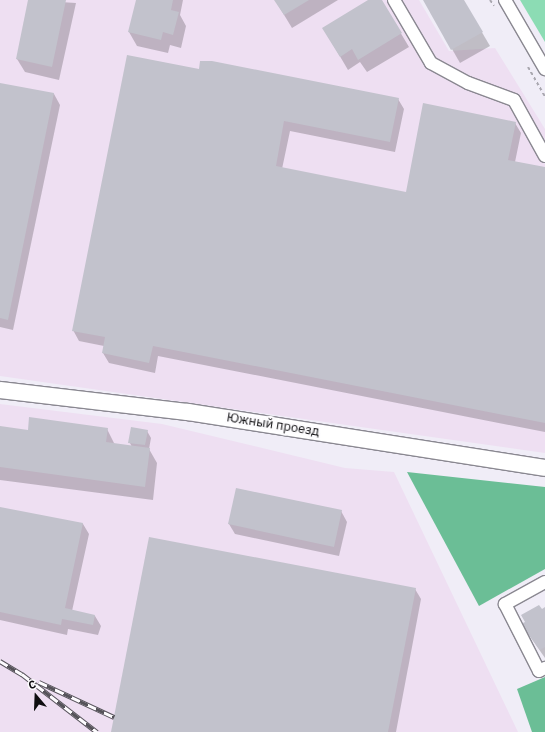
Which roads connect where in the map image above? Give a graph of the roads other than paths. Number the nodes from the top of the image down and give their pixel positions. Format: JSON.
{"nodes":[{"id":1,"x":394,"y":0,"type":"edge"},
{"id":2,"x":505,"y":0,"type":"edge"},
{"id":3,"x":545,"y":69,"type":"edge"},
{"id":4,"x":545,"y":156,"type":"edge"},
{"id":5,"x":0,"y":390,"type":"edge"},
{"id":6,"x":545,"y":468,"type":"edge"},
{"id":7,"x":545,"y":582,"type":"edge"},
{"id":8,"x":545,"y":668,"type":"edge"}],
"edges":[{"from":1,"to":4,"type":"street"},
{"from":2,"to":3,"type":"street"},
{"from":5,"to":6,"type":"main road","name":"Южный проезд"},
{"from":7,"to":8,"type":"street"}]}
